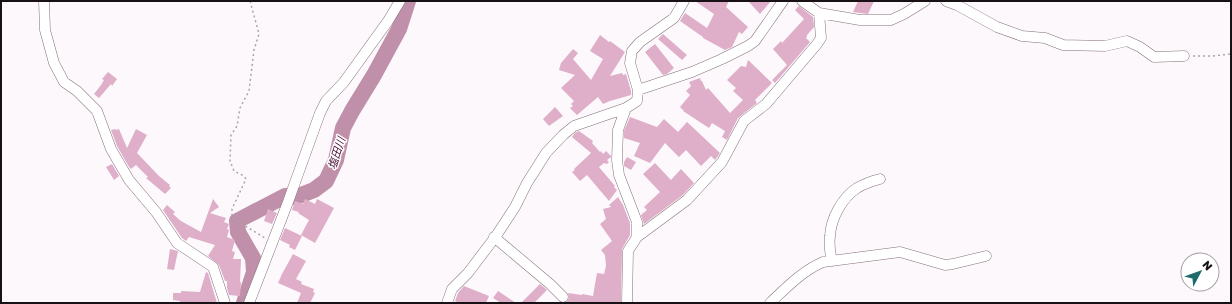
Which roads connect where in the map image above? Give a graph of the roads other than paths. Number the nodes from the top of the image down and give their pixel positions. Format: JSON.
{"nodes":[{"id":1,"x":44,"y":1,"type":"edge"},
{"id":2,"x":400,"y":1,"type":"edge"},
{"id":3,"x":684,"y":1,"type":"edge"},
{"id":4,"x":782,"y":1,"type":"edge"},
{"id":5,"x":802,"y":1,"type":"edge"},
{"id":6,"x":925,"y":1,"type":"edge"},
{"id":7,"x":946,"y":1,"type":"edge"},
{"id":8,"x":817,"y":8,"type":"edge"},
{"id":9,"x":1184,"y":56,"type":"road end"},
{"id":10,"x":638,"y":90,"type":"junction"},
{"id":11,"x":626,"y":108,"type":"junction"},
{"id":12,"x":880,"y":179,"type":"dead end"},
{"id":13,"x":494,"y":237,"type":"junction"},
{"id":14,"x":637,"y":237,"type":"junction"},
{"id":15,"x":986,"y":256,"type":"dead end"},
{"id":16,"x":832,"y":261,"type":"junction"},
{"id":17,"x":563,"y":297,"type":"dead end"},
{"id":18,"x":225,"y":303,"type":"edge"},
{"id":19,"x":249,"y":303,"type":"edge"},
{"id":20,"x":447,"y":303,"type":"edge"},
{"id":21,"x":627,"y":303,"type":"edge"},
{"id":22,"x":770,"y":303,"type":"edge"}],
"edges":[{"from":1,"to":18,"type":"street"},
{"from":2,"to":19,"type":"street"},
{"from":3,"to":10,"type":"street"},
{"from":4,"to":10,"type":"street"},
{"from":5,"to":8,"type":"street"},
{"from":6,"to":8,"type":"street"},
{"from":7,"to":9,"type":"street"},
{"from":8,"to":14,"type":"street"},
{"from":10,"to":11,"type":"street"},
{"from":11,"to":13,"type":"street"},
{"from":11,"to":14,"type":"street"},
{"from":12,"to":16,"type":"street"},
{"from":13,"to":17,"type":"street"},
{"from":13,"to":20,"type":"street"},
{"from":14,"to":21,"type":"street"},
{"from":15,"to":16,"type":"street"},
{"from":16,"to":22,"type":"street"}]}
